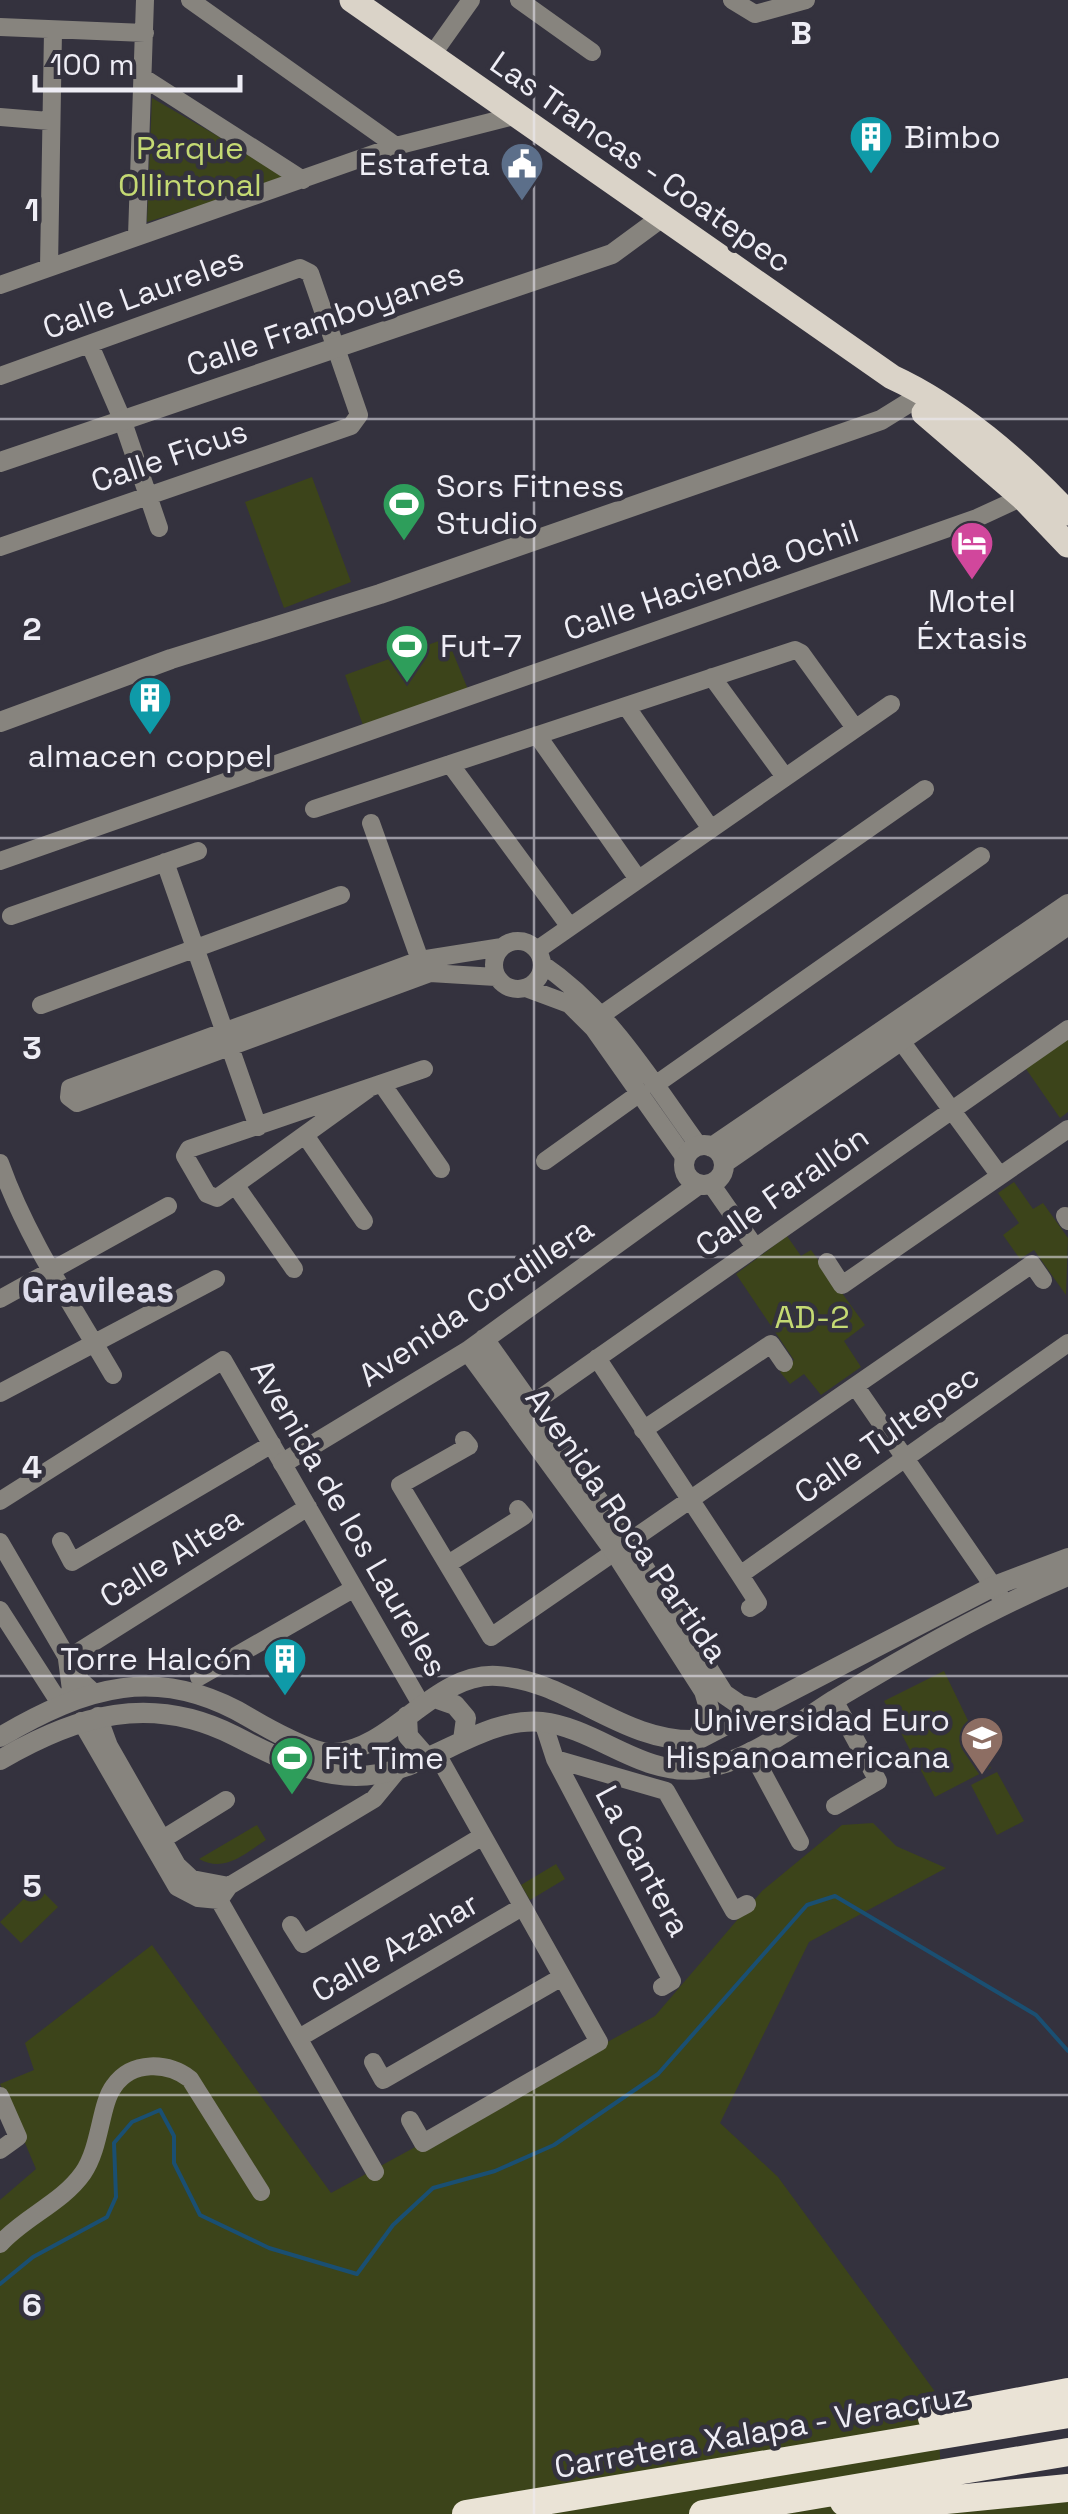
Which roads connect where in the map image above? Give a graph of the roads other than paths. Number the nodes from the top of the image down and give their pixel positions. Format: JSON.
{"nodes":[{"id":1,"x":145,"y":0,"type":"edge"},
{"id":2,"x":190,"y":0,"type":"edge"},
{"id":3,"x":352,"y":0,"type":"edge"},
{"id":4,"x":471,"y":0,"type":"edge"},
{"id":5,"x":519,"y":0,"type":"edge"},
{"id":6,"x":732,"y":0,"type":"edge"},
{"id":7,"x":799,"y":1,"type":"edge"},
{"id":8,"x":0,"y":28,"type":"edge"},
{"id":9,"x":52,"y":31,"type":"junction"},
{"id":10,"x":145,"y":33,"type":"junction"},
{"id":11,"x":592,"y":52,"type":"dead end"},
{"id":12,"x":432,"y":56,"type":"junction"},
{"id":13,"x":144,"y":78,"type":"junction"},
{"id":14,"x":518,"y":115,"type":"junction"},
{"id":15,"x":0,"y":117,"type":"edge"},
{"id":16,"x":50,"y":121,"type":"junction"},
{"id":17,"x":396,"y":146,"type":"junction"},
{"id":18,"x":303,"y":180,"type":"junction"},
{"id":19,"x":662,"y":218,"type":"junction"},
{"id":20,"x":137,"y":236,"type":"junction"},
{"id":21,"x":49,"y":267,"type":"junction"},
{"id":22,"x":0,"y":285,"type":"edge"},
{"id":23,"x":90,"y":345,"type":"junction"},
{"id":24,"x":335,"y":346,"type":"junction"},
{"id":25,"x":0,"y":376,"type":"edge"},
{"id":26,"x":915,"y":396,"type":"junction"},
{"id":27,"x":122,"y":419,"type":"junction"},
{"id":28,"x":0,"y":462,"type":"edge"},
{"id":29,"x":1033,"y":492,"type":"junction"},
{"id":30,"x":148,"y":494,"type":"junction"},
{"id":31,"x":1068,"y":514,"type":"edge"},
{"id":32,"x":159,"y":528,"type":"dead end"},
{"id":33,"x":1068,"y":545,"type":"edge"},
{"id":34,"x":0,"y":547,"type":"edge"},
{"id":35,"x":712,"y":677,"type":"junction"},
{"id":36,"x":891,"y":704,"type":"dead end"},
{"id":37,"x":626,"y":706,"type":"junction"},
{"id":38,"x":0,"y":722,"type":"edge"},
{"id":39,"x":855,"y":728,"type":"junction"},
{"id":40,"x":538,"y":735,"type":"junction"},
{"id":41,"x":450,"y":764,"type":"junction"},
{"id":42,"x":785,"y":777,"type":"junction"},
{"id":43,"x":925,"y":788,"type":"dead end"},
{"id":44,"x":314,"y":809,"type":"dead end"},
{"id":45,"x":371,"y":823,"type":"dead end"},
{"id":46,"x":711,"y":829,"type":"junction"},
{"id":47,"x":198,"y":851,"type":"dead end"},
{"id":48,"x":982,"y":856,"type":"dead end"},
{"id":49,"x":0,"y":861,"type":"edge"},
{"id":50,"x":165,"y":862,"type":"junction"},
{"id":51,"x":638,"y":880,"type":"junction"},
{"id":52,"x":341,"y":895,"type":"dead end"},
{"id":53,"x":1068,"y":904,"type":"edge"},
{"id":54,"x":11,"y":916,"type":"dead end"},
{"id":55,"x":1068,"y":925,"type":"edge"},
{"id":56,"x":570,"y":927,"type":"junction"},
{"id":57,"x":502,"y":946,"type":"junction"},
{"id":58,"x":194,"y":949,"type":"junction"},
{"id":59,"x":539,"y":957,"type":"junction"},
{"id":60,"x":420,"y":960,"type":"junction"},
{"id":61,"x":496,"y":977,"type":"junction"},
{"id":62,"x":374,"y":985,"type":"junction"},
{"id":63,"x":526,"y":988,"type":"junction"},
{"id":64,"x":41,"y":1005,"type":"dead end"},
{"id":65,"x":603,"y":1014,"type":"junction"},
{"id":66,"x":1068,"y":1029,"type":"edge"},
{"id":67,"x":226,"y":1039,"type":"junction"},
{"id":68,"x":901,"y":1041,"type":"junction"},
{"id":69,"x":624,"y":1056,"type":"junction"},
{"id":70,"x":424,"y":1069,"type":"dead end"},
{"id":71,"x":377,"y":1085,"type":"junction"},
{"id":72,"x":647,"y":1089,"type":"junction"},
{"id":73,"x":951,"y":1109,"type":"junction"},
{"id":74,"x":258,"y":1127,"type":"junction"},
{"id":75,"x":1068,"y":1129,"type":"edge"},
{"id":76,"x":306,"y":1136,"type":"junction"},
{"id":77,"x":705,"y":1153,"type":"junction"},
{"id":78,"x":545,"y":1160,"type":"dead end"},
{"id":79,"x":0,"y":1163,"type":"edge"},
{"id":80,"x":441,"y":1169,"type":"dead end"},
{"id":81,"x":1000,"y":1176,"type":"junction"},
{"id":82,"x":705,"y":1184,"type":"junction"},
{"id":83,"x":236,"y":1186,"type":"junction"},
{"id":84,"x":6,"y":1200,"type":"edge"},
{"id":85,"x":168,"y":1206,"type":"dead end"},
{"id":86,"x":364,"y":1221,"type":"dead end"},
{"id":87,"x":755,"y":1247,"type":"junction"},
{"id":88,"x":827,"y":1262,"type":"dead end"},
{"id":89,"x":294,"y":1269,"type":"dead end"},
{"id":90,"x":50,"y":1270,"type":"junction"},
{"id":91,"x":216,"y":1279,"type":"dead end"},
{"id":92,"x":1042,"y":1280,"type":"dead end"},
{"id":93,"x":0,"y":1299,"type":"edge"},
{"id":94,"x":93,"y":1341,"type":"junction"},
{"id":95,"x":1068,"y":1343,"type":"edge"},
{"id":96,"x":476,"y":1345,"type":"junction"},
{"id":97,"x":597,"y":1358,"type":"junction"},
{"id":98,"x":784,"y":1363,"type":"dead end"},
{"id":99,"x":113,"y":1375,"type":"dead end"},
{"id":100,"x":856,"y":1387,"type":"junction"},
{"id":101,"x":0,"y":1393,"type":"edge"},
{"id":102,"x":532,"y":1404,"type":"junction"},
{"id":103,"x":643,"y":1430,"type":"junction"},
{"id":104,"x":464,"y":1440,"type":"dead end"},
{"id":105,"x":272,"y":1444,"type":"junction"},
{"id":106,"x":906,"y":1457,"type":"junction"},
{"id":107,"x":283,"y":1463,"type":"junction"},
{"id":108,"x":0,"y":1501,"type":"edge"},
{"id":109,"x":691,"y":1501,"type":"junction"},
{"id":110,"x":308,"y":1507,"type":"junction"},
{"id":111,"x":518,"y":1509,"type":"dead end"},
{"id":112,"x":0,"y":1542,"type":"edge"},
{"id":113,"x":61,"y":1542,"type":"dead end"},
{"id":114,"x":622,"y":1547,"type":"junction"},
{"id":115,"x":1068,"y":1558,"type":"edge"},
{"id":116,"x":448,"y":1564,"type":"junction"},
{"id":117,"x":740,"y":1575,"type":"junction"},
{"id":118,"x":1068,"y":1576,"type":"edge"},
{"id":119,"x":1031,"y":1582,"type":"junction"},
{"id":120,"x":352,"y":1589,"type":"junction"},
{"id":121,"x":999,"y":1595,"type":"junction"},
{"id":122,"x":750,"y":1608,"type":"dead end"},
{"id":123,"x":0,"y":1610,"type":"edge"},
{"id":124,"x":67,"y":1659,"type":"junction"},
{"id":125,"x":200,"y":1677,"type":"dead end"},
{"id":126,"x":92,"y":1691,"type":"junction"},
{"id":127,"x":834,"y":1700,"type":"junction"},
{"id":128,"x":61,"y":1705,"type":"junction"},
{"id":129,"x":422,"y":1706,"type":"junction"},
{"id":130,"x":759,"y":1709,"type":"junction"},
{"id":131,"x":89,"y":1718,"type":"junction"},
{"id":132,"x":544,"y":1722,"type":"junction"},
{"id":133,"x":728,"y":1725,"type":"junction"},
{"id":134,"x":0,"y":1737,"type":"edge"},
{"id":135,"x":463,"y":1740,"type":"junction"},
{"id":136,"x":697,"y":1740,"type":"junction"},
{"id":137,"x":751,"y":1751,"type":"junction"},
{"id":138,"x":434,"y":1758,"type":"junction"},
{"id":139,"x":0,"y":1760,"type":"edge"},
{"id":140,"x":555,"y":1760,"type":"junction"},
{"id":141,"x":727,"y":1762,"type":"junction"},
{"id":142,"x":397,"y":1771,"type":"junction"},
{"id":143,"x":226,"y":1800,"type":"dead end"},
{"id":144,"x":835,"y":1806,"type":"dead end"},
{"id":145,"x":481,"y":1837,"type":"junction"},
{"id":146,"x":163,"y":1839,"type":"junction"},
{"id":147,"x":800,"y":1842,"type":"dead end"},
{"id":148,"x":224,"y":1894,"type":"junction"},
{"id":149,"x":746,"y":1904,"type":"dead end"},
{"id":150,"x":522,"y":1908,"type":"junction"},
{"id":151,"x":292,"y":1925,"type":"dead end"},
{"id":152,"x":562,"y":1977,"type":"junction"},
{"id":153,"x":662,"y":1987,"type":"dead end"},
{"id":154,"x":299,"y":2038,"type":"junction"},
{"id":155,"x":373,"y":2062,"type":"dead end"},
{"id":156,"x":0,"y":2096,"type":"edge"},
{"id":157,"x":410,"y":2120,"type":"dead end"},
{"id":158,"x":0,"y":2150,"type":"edge"},
{"id":159,"x":375,"y":2172,"type":"dead end"},
{"id":160,"x":261,"y":2192,"type":"dead end"},
{"id":161,"x":0,"y":2244,"type":"edge"},
{"id":162,"x":1068,"y":2392,"type":"edge"},
{"id":163,"x":1068,"y":2414,"type":"edge"},
{"id":164,"x":821,"y":2452,"type":"junction"},
{"id":165,"x":1068,"y":2452,"type":"edge"},
{"id":166,"x":1068,"y":2488,"type":"edge"},
{"id":167,"x":818,"y":2496,"type":"junction"},
{"id":168,"x":466,"y":2514,"type":"edge"},
{"id":169,"x":702,"y":2514,"type":"edge"}],
"edges":[{"from":1,"to":10,"type":"street"},
{"from":2,"to":17,"type":"street"},
{"from":3,"to":12,"type":"main road","name":"Las Trancas - Coatepec"},
{"from":4,"to":12,"type":"street"},
{"from":5,"to":11,"type":"street"},
{"from":6,"to":7,"type":"street"},
{"from":8,"to":9,"type":"street"},
{"from":9,"to":10,"type":"street"},
{"from":9,"to":16,"type":"street"},
{"from":10,"to":13,"type":"street"},
{"from":12,"to":14,"type":"main road","name":"Las Trancas - Coatepec"},
{"from":13,"to":18,"type":"street"},
{"from":13,"to":20,"type":"street"},
{"from":14,"to":17,"type":"street"},
{"from":14,"to":19,"type":"main road","name":"Las Trancas - Coatepec"},
{"from":15,"to":16,"type":"street"},
{"from":16,"to":21,"type":"street"},
{"from":17,"to":18,"type":"street"},
{"from":18,"to":20,"type":"street"},
{"from":19,"to":24,"type":"street","name":"Calle Framboyanes"},
{"from":19,"to":26,"type":"main road","name":"Las Trancas - Coatepec"},
{"from":20,"to":21,"type":"street"},
{"from":21,"to":22,"type":"street"},
{"from":23,"to":24,"type":"street","name":"Calle Laureles"},
{"from":23,"to":25,"type":"street","name":"Calle Laureles"},
{"from":23,"to":27,"type":"street"},
{"from":24,"to":27,"type":"street","name":"Calle Framboyanes"},
{"from":24,"to":30,"type":"street","name":"Calle Ficus"},
{"from":26,"to":29,"type":"main road","name":"Las Trancas - Coatepec"},
{"from":26,"to":38,"type":"street"},
{"from":27,"to":28,"type":"street","name":"Calle Framboyanes"},
{"from":27,"to":30,"type":"street"},
{"from":29,"to":31,"type":"main road","name":"Las Trancas - Coatepec"},
{"from":29,"to":33,"type":"main road","name":"Las Trancas - Coatepec"},
{"from":29,"to":49,"type":"street","name":"Calle Hacienda Ochil"},
{"from":30,"to":32,"type":"street"},
{"from":30,"to":34,"type":"street","name":"Calle Ficus"},
{"from":35,"to":37,"type":"street"},
{"from":35,"to":39,"type":"street"},
{"from":35,"to":42,"type":"street"},
{"from":36,"to":39,"type":"street"},
{"from":37,"to":40,"type":"street"},
{"from":37,"to":46,"type":"street"},
{"from":39,"to":42,"type":"street"},
{"from":40,"to":41,"type":"street"},
{"from":40,"to":51,"type":"street"},
{"from":41,"to":44,"type":"street"},
{"from":41,"to":56,"type":"street"},
{"from":42,"to":46,"type":"street"},
{"from":43,"to":65,"type":"street"},
{"from":45,"to":60,"type":"street"},
{"from":46,"to":51,"type":"street"},
{"from":47,"to":50,"type":"street"},
{"from":48,"to":72,"type":"street"},
{"from":50,"to":54,"type":"street"},
{"from":50,"to":58,"type":"street"},
{"from":51,"to":56,"type":"street"},
{"from":52,"to":58,"type":"street"},
{"from":53,"to":77,"type":"street"},
{"from":55,"to":68,"type":"street"},
{"from":56,"to":59,"type":"street"},
{"from":57,"to":59,"type":"street"},
{"from":57,"to":60,"type":"street"},
{"from":57,"to":61,"type":"street"},
{"from":58,"to":64,"type":"street"},
{"from":58,"to":67,"type":"street"},
{"from":59,"to":63,"type":"street"},
{"from":59,"to":65,"type":"street"},
{"from":60,"to":62,"type":"street"},
{"from":61,"to":62,"type":"street"},
{"from":61,"to":63,"type":"street"},
{"from":62,"to":67,"type":"street"},
{"from":63,"to":69,"type":"street"},
{"from":65,"to":69,"type":"street"},
{"from":66,"to":73,"type":"street","name":"Calle Farallón"},
{"from":67,"to":67,"type":"street"},
{"from":67,"to":74,"type":"street"},
{"from":68,"to":73,"type":"street"},
{"from":68,"to":77,"type":"street"},
{"from":69,"to":72,"type":"street"},
{"from":70,"to":71,"type":"street"},
{"from":71,"to":74,"type":"street"},
{"from":71,"to":76,"type":"street"},
{"from":71,"to":80,"type":"street"},
{"from":72,"to":77,"type":"street"},
{"from":72,"to":78,"type":"street"},
{"from":73,"to":81,"type":"street"},
{"from":73,"to":87,"type":"street","name":"Calle Farallón"},
{"from":74,"to":83,"type":"street"},
{"from":75,"to":81,"type":"street"},
{"from":76,"to":83,"type":"street"},
{"from":76,"to":86,"type":"street"},
{"from":77,"to":82,"type":"street"},
{"from":77,"to":82,"type":"street"},
{"from":79,"to":84,"type":"street"},
{"from":81,"to":88,"type":"street"},
{"from":82,"to":87,"type":"street"},
{"from":82,"to":96,"type":"street","name":"Avenida Cordillera"},
{"from":83,"to":89,"type":"street"},
{"from":84,"to":90,"type":"street"},
{"from":85,"to":90,"type":"street"},
{"from":87,"to":97,"type":"street","name":"Calle Farallón"},
{"from":90,"to":93,"type":"street"},
{"from":90,"to":94,"type":"street"},
{"from":91,"to":94,"type":"street"},
{"from":92,"to":100,"type":"street"},
{"from":94,"to":99,"type":"street"},
{"from":94,"to":101,"type":"street"},
{"from":95,"to":106,"type":"street","name":"Calle Tultepec"},
{"from":96,"to":102,"type":"street","name":"Avenida Roca Partida"},
{"from":96,"to":107,"type":"street","name":"Avenida Cordillera"},
{"from":96,"to":114,"type":"street","name":"Avenida Roca Partida"},
{"from":97,"to":102,"type":"street","name":"Calle Farallón"},
{"from":97,"to":103,"type":"street"},
{"from":98,"to":103,"type":"street"},
{"from":100,"to":106,"type":"street"},
{"from":100,"to":109,"type":"street"},
{"from":102,"to":114,"type":"street","name":"Avenida Roca Partida"},
{"from":103,"to":109,"type":"street"},
{"from":104,"to":116,"type":"street"},
{"from":105,"to":107,"type":"street","name":"Avenida de los Laureles"},
{"from":105,"to":108,"type":"street","name":"Avenida de los Laureles"},
{"from":105,"to":113,"type":"street"},
{"from":106,"to":117,"type":"street","name":"Calle Tultepec"},
{"from":106,"to":121,"type":"street"},
{"from":107,"to":110,"type":"street","name":"Avenida de los Laureles"},
{"from":109,"to":114,"type":"street"},
{"from":109,"to":117,"type":"street"},
{"from":110,"to":120,"type":"street","name":"Avenida de los Laureles"},
{"from":110,"to":124,"type":"street","name":"Calle Altea"},
{"from":111,"to":116,"type":"street"},
{"from":112,"to":124,"type":"street"},
{"from":114,"to":116,"type":"street"},
{"from":114,"to":130,"type":"street","name":"Avenida Roca Partida"},
{"from":114,"to":136,"type":"street","name":"Avenida Roca Partida"},
{"from":115,"to":119,"type":"street"},
{"from":117,"to":122,"type":"street"},
{"from":118,"to":119,"type":"street"},
{"from":119,"to":121,"type":"street"},
{"from":120,"to":125,"type":"street"},
{"from":120,"to":129,"type":"street","name":"Avenida de los Laureles"},
{"from":121,"to":127,"type":"street"},
{"from":121,"to":130,"type":"street"},
{"from":123,"to":128,"type":"street"},
{"from":124,"to":126,"type":"street"},
{"from":124,"to":128,"type":"street"},
{"from":126,"to":128,"type":"street"},
{"from":126,"to":129,"type":"street"},
{"from":127,"to":137,"type":"street"},
{"from":127,"to":144,"type":"street"},
{"from":128,"to":134,"type":"street"},
{"from":129,"to":135,"type":"street"},
{"from":129,"to":136,"type":"street"},
{"from":129,"to":138,"type":"street"},
{"from":130,"to":133,"type":"street"},
{"from":131,"to":139,"type":"street"},
{"from":131,"to":142,"type":"street"},
{"from":131,"to":146,"type":"street"},
{"from":131,"to":148,"type":"street"},
{"from":132,"to":135,"type":"street"},
{"from":132,"to":140,"type":"street","name":"La Cantera"},
{"from":132,"to":141,"type":"street"},
{"from":133,"to":136,"type":"street"},
{"from":133,"to":141,"type":"street"},
{"from":135,"to":138,"type":"street"},
{"from":137,"to":141,"type":"street"},
{"from":137,"to":147,"type":"street"},
{"from":138,"to":142,"type":"street"},
{"from":138,"to":145,"type":"street"},
{"from":140,"to":149,"type":"street","name":"La Cantera"},
{"from":140,"to":153,"type":"street","name":"La Cantera"},
{"from":142,"to":148,"type":"street"},
{"from":143,"to":146,"type":"street"},
{"from":145,"to":150,"type":"street"},
{"from":145,"to":151,"type":"street"},
{"from":146,"to":148,"type":"street"},
{"from":148,"to":154,"type":"street"},
{"from":150,"to":152,"type":"street"},
{"from":150,"to":154,"type":"street","name":"Calle Azahar"},
{"from":152,"to":155,"type":"street"},
{"from":152,"to":157,"type":"street"},
{"from":154,"to":159,"type":"street"},
{"from":156,"to":158,"type":"street"},
{"from":160,"to":161,"type":"street"},
{"from":162,"to":164,"type":"highway"},
{"from":163,"to":164,"type":"highway","name":"Carretera Xalapa - Veracruz"},
{"from":164,"to":168,"type":"highway","name":"Carretera Xalapa - Veracruz"},
{"from":165,"to":167,"type":"highway"},
{"from":166,"to":167,"type":"highway"},
{"from":167,"to":169,"type":"highway"}]}
